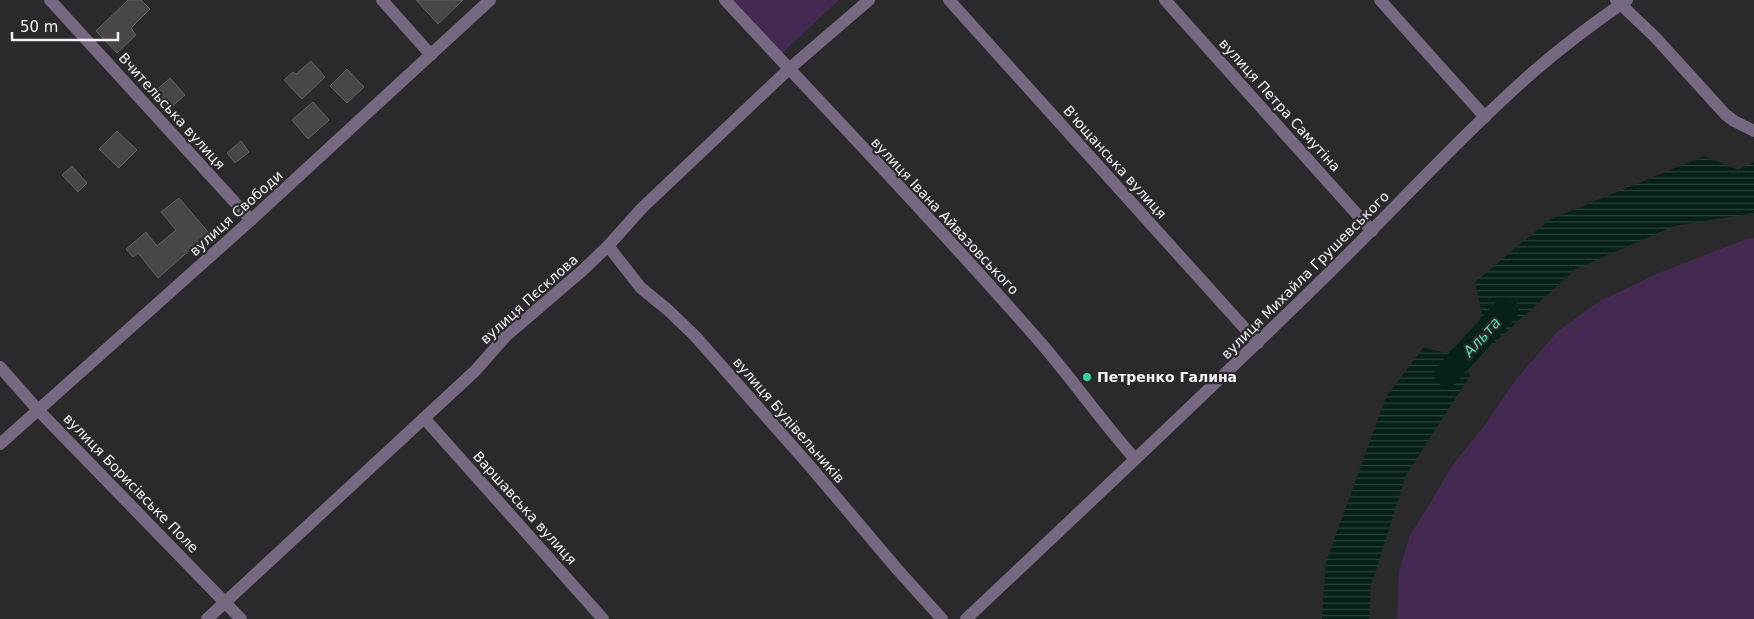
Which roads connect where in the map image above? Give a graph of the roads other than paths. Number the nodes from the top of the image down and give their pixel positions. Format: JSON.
{"nodes":[{"id":1,"x":50,"y":0,"type":"edge"},
{"id":2,"x":382,"y":0,"type":"edge"},
{"id":3,"x":490,"y":0,"type":"edge"},
{"id":4,"x":724,"y":0,"type":"edge"},
{"id":5,"x":869,"y":0,"type":"edge"},
{"id":6,"x":949,"y":0,"type":"edge"},
{"id":7,"x":1165,"y":0,"type":"edge"},
{"id":8,"x":1380,"y":0,"type":"edge"},
{"id":9,"x":1622,"y":1,"type":"edge"},
{"id":10,"x":431,"y":55,"type":"junction"},
{"id":11,"x":790,"y":68,"type":"junction"},
{"id":12,"x":1484,"y":117,"type":"junction"},
{"id":13,"x":1754,"y":131,"type":"edge"},
{"id":14,"x":251,"y":220,"type":"junction"},
{"id":15,"x":1372,"y":231,"type":"junction"},
{"id":16,"x":608,"y":246,"type":"junction"},
{"id":17,"x":1258,"y":343,"type":"junction"},
{"id":18,"x":0,"y":367,"type":"edge"},
{"id":19,"x":38,"y":410,"type":"junction"},
{"id":20,"x":424,"y":418,"type":"junction"},
{"id":21,"x":0,"y":444,"type":"edge"},
{"id":22,"x":1136,"y":459,"type":"junction"},
{"id":23,"x":226,"y":602,"type":"junction"},
{"id":24,"x":208,"y":619,"type":"edge"},
{"id":25,"x":241,"y":619,"type":"edge"},
{"id":26,"x":603,"y":619,"type":"edge"},
{"id":27,"x":942,"y":619,"type":"edge"},
{"id":28,"x":966,"y":619,"type":"edge"}],
"edges":[{"from":1,"to":14,"type":"street","name":"Вчительська вулиця"},
{"from":2,"to":10,"type":"street"},
{"from":3,"to":10,"type":"street","name":"вулиця Свободи"},
{"from":4,"to":11,"type":"street","name":"вулиця Івана Айвазовського"},
{"from":5,"to":11,"type":"street","name":"вулиця Пєсклова"},
{"from":6,"to":17,"type":"street","name":"В'ющанська вулиця"},
{"from":7,"to":15,"type":"street","name":"вулиця Петра Самутіна"},
{"from":8,"to":12,"type":"street"},
{"from":9,"to":12,"type":"street","name":"вулиця Михайла Грушевського"},
{"from":9,"to":13,"type":"street"},
{"from":10,"to":14,"type":"street","name":"вулиця Свободи"},
{"from":11,"to":16,"type":"street","name":"вулиця Пєсклова"},
{"from":11,"to":22,"type":"street","name":"вулиця Івана Айвазовського"},
{"from":12,"to":15,"type":"street","name":"вулиця Михайла Грушевського"},
{"from":14,"to":19,"type":"street","name":"вулиця Свободи"},
{"from":15,"to":17,"type":"street","name":"вулиця Михайла Грушевського"},
{"from":16,"to":20,"type":"street","name":"вулиця Пєсклова"},
{"from":16,"to":27,"type":"street","name":"вулиця Будівельників"},
{"from":17,"to":22,"type":"street","name":"вулиця Михайла Грушевського"},
{"from":18,"to":19,"type":"street","name":"вулиця Борисівське Поле"},
{"from":19,"to":21,"type":"street","name":"вулиця Свободи"},
{"from":19,"to":23,"type":"street","name":"вулиця Борисівське Поле"},
{"from":20,"to":23,"type":"street","name":"вулиця Пєсклова"},
{"from":20,"to":26,"type":"street","name":"Варшавська вулиця"},
{"from":22,"to":28,"type":"street","name":"вулиця Михайла Грушевського"},
{"from":23,"to":24,"type":"street","name":"вулиця Пєсклова"},
{"from":23,"to":25,"type":"street","name":"вулиця Борисівське Поле"}]}
